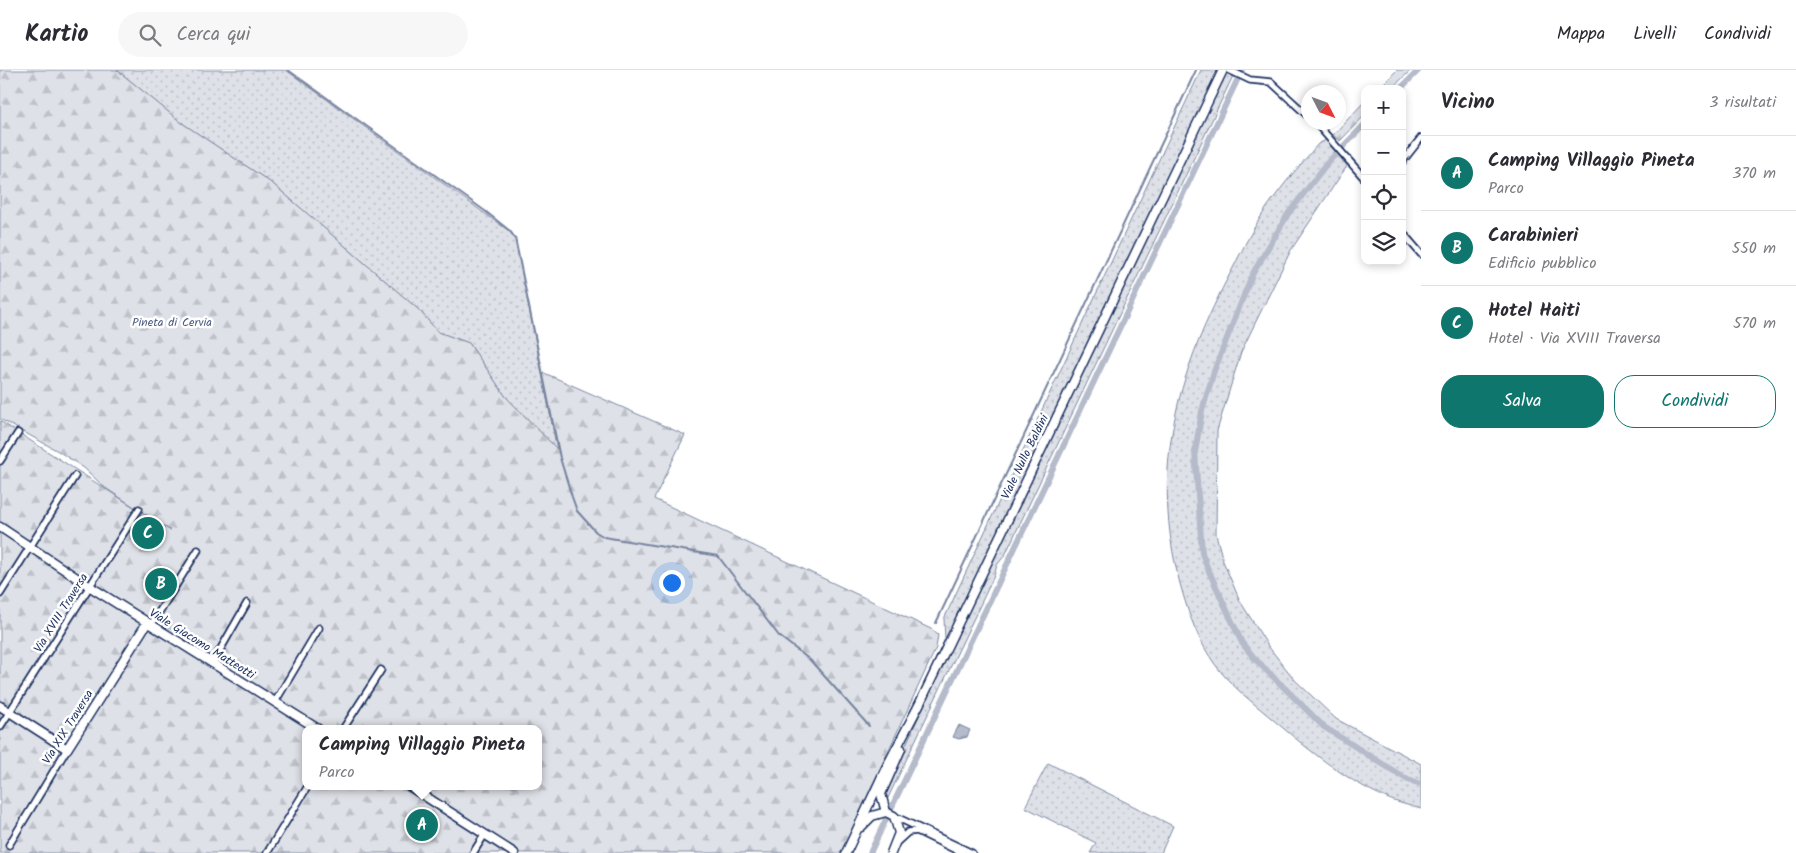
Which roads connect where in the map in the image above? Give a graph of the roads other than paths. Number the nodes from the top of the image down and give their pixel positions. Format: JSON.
{"nodes":[{"id":1,"x":1223,"y":70,"type":"edge"},
{"id":2,"x":1229,"y":70,"type":"edge"},
{"id":3,"x":1301,"y":110,"type":"edge"},
{"id":4,"x":1321,"y":130,"type":"edge"},
{"id":5,"x":1421,"y":138,"type":"edge"},
{"id":6,"x":1406,"y":157,"type":"edge"},
{"id":7,"x":1362,"y":175,"type":"edge"},
{"id":8,"x":1406,"y":237,"type":"edge"},
{"id":9,"x":1421,"y":254,"type":"edge"},
{"id":10,"x":18,"y":433,"type":"dead end"},
{"id":11,"x":0,"y":461,"type":"edge"},
{"id":12,"x":75,"y":476,"type":"dead end"},
{"id":13,"x":139,"y":509,"type":"dead end"},
{"id":14,"x":0,"y":528,"type":"edge"},
{"id":15,"x":30,"y":547,"type":"junction"},
{"id":16,"x":198,"y":550,"type":"dead end"},
{"id":17,"x":90,"y":586,"type":"junction"},
{"id":18,"x":0,"y":594,"type":"edge"},
{"id":19,"x":247,"y":603,"type":"dead end"},
{"id":20,"x":149,"y":624,"type":"junction"},
{"id":21,"x":319,"y":628,"type":"dead end"},
{"id":22,"x":212,"y":664,"type":"junction"},
{"id":23,"x":382,"y":670,"type":"dead end"},
{"id":24,"x":275,"y":702,"type":"junction"},
{"id":25,"x":920,"y":704,"type":"junction"},
{"id":26,"x":0,"y":706,"type":"edge"},
{"id":27,"x":9,"y":712,"type":"junction"},
{"id":28,"x":312,"y":725,"type":"edge"},
{"id":29,"x":346,"y":725,"type":"edge"},
{"id":30,"x":0,"y":727,"type":"edge"},
{"id":31,"x":67,"y":749,"type":"junction"},
{"id":32,"x":306,"y":790,"type":"edge"},
{"id":33,"x":418,"y":790,"type":"edge"},
{"id":34,"x":886,"y":812,"type":"junction"},
{"id":35,"x":894,"y":816,"type":"junction"},
{"id":36,"x":485,"y":834,"type":"junction"},
{"id":37,"x":854,"y":837,"type":"junction"},
{"id":38,"x":896,"y":843,"type":"junction"},
{"id":39,"x":9,"y":845,"type":"dead end"},
{"id":40,"x":267,"y":853,"type":"edge"},
{"id":41,"x":473,"y":853,"type":"edge"},
{"id":42,"x":514,"y":853,"type":"edge"},
{"id":43,"x":846,"y":853,"type":"edge"},
{"id":44,"x":851,"y":853,"type":"edge"},
{"id":45,"x":891,"y":853,"type":"edge"},
{"id":46,"x":962,"y":853,"type":"edge"},
{"id":47,"x":972,"y":853,"type":"edge"}],
"edges":[{"from":1,"to":25,"type":"street","name":"Viale Nullo Baldini"},
{"from":2,"to":3,"type":"street"},
{"from":4,"to":7,"type":"street"},
{"from":5,"to":6,"type":"street"},
{"from":8,"to":9,"type":"street"},
{"from":10,"to":11,"type":"street"},
{"from":12,"to":15,"type":"street"},
{"from":13,"to":17,"type":"street","name":"Via XVIII Traversa"},
{"from":14,"to":15,"type":"street","name":"Viale Giacomo Matteotti"},
{"from":15,"to":17,"type":"street","name":"Viale Giacomo Matteotti"},
{"from":15,"to":18,"type":"street"},
{"from":16,"to":20,"type":"street","name":"Via XIX Traversa"},
{"from":17,"to":20,"type":"street","name":"Viale Giacomo Matteotti"},
{"from":17,"to":27,"type":"street","name":"Via XVIII Traversa"},
{"from":19,"to":22,"type":"street"},
{"from":20,"to":22,"type":"street","name":"Viale Giacomo Matteotti"},
{"from":20,"to":31,"type":"street","name":"Via XIX Traversa"},
{"from":21,"to":24,"type":"street"},
{"from":22,"to":24,"type":"street","name":"Viale Giacomo Matteotti"},
{"from":23,"to":29,"type":"street"},
{"from":24,"to":28,"type":"street","name":"Viale Giacomo Matteotti"},
{"from":25,"to":34,"type":"street"},
{"from":25,"to":37,"type":"street","name":"Viale Nullo Baldini"},
{"from":26,"to":27,"type":"street"},
{"from":27,"to":30,"type":"street","name":"Via XVIII Traversa"},
{"from":27,"to":31,"type":"street"},
{"from":31,"to":39,"type":"street","name":"Via XIX Traversa"},
{"from":32,"to":40,"type":"street"},
{"from":33,"to":36,"type":"street"},
{"from":34,"to":35,"type":"street"},
{"from":34,"to":37,"type":"street"},
{"from":35,"to":38,"type":"street"},
{"from":35,"to":47,"type":"street"},
{"from":36,"to":41,"type":"street"},
{"from":36,"to":42,"type":"street"},
{"from":37,"to":43,"type":"street","name":"Viale Nullo Baldini"},
{"from":37,"to":44,"type":"street"},
{"from":38,"to":45,"type":"street"},
{"from":38,"to":46,"type":"street"}]}
